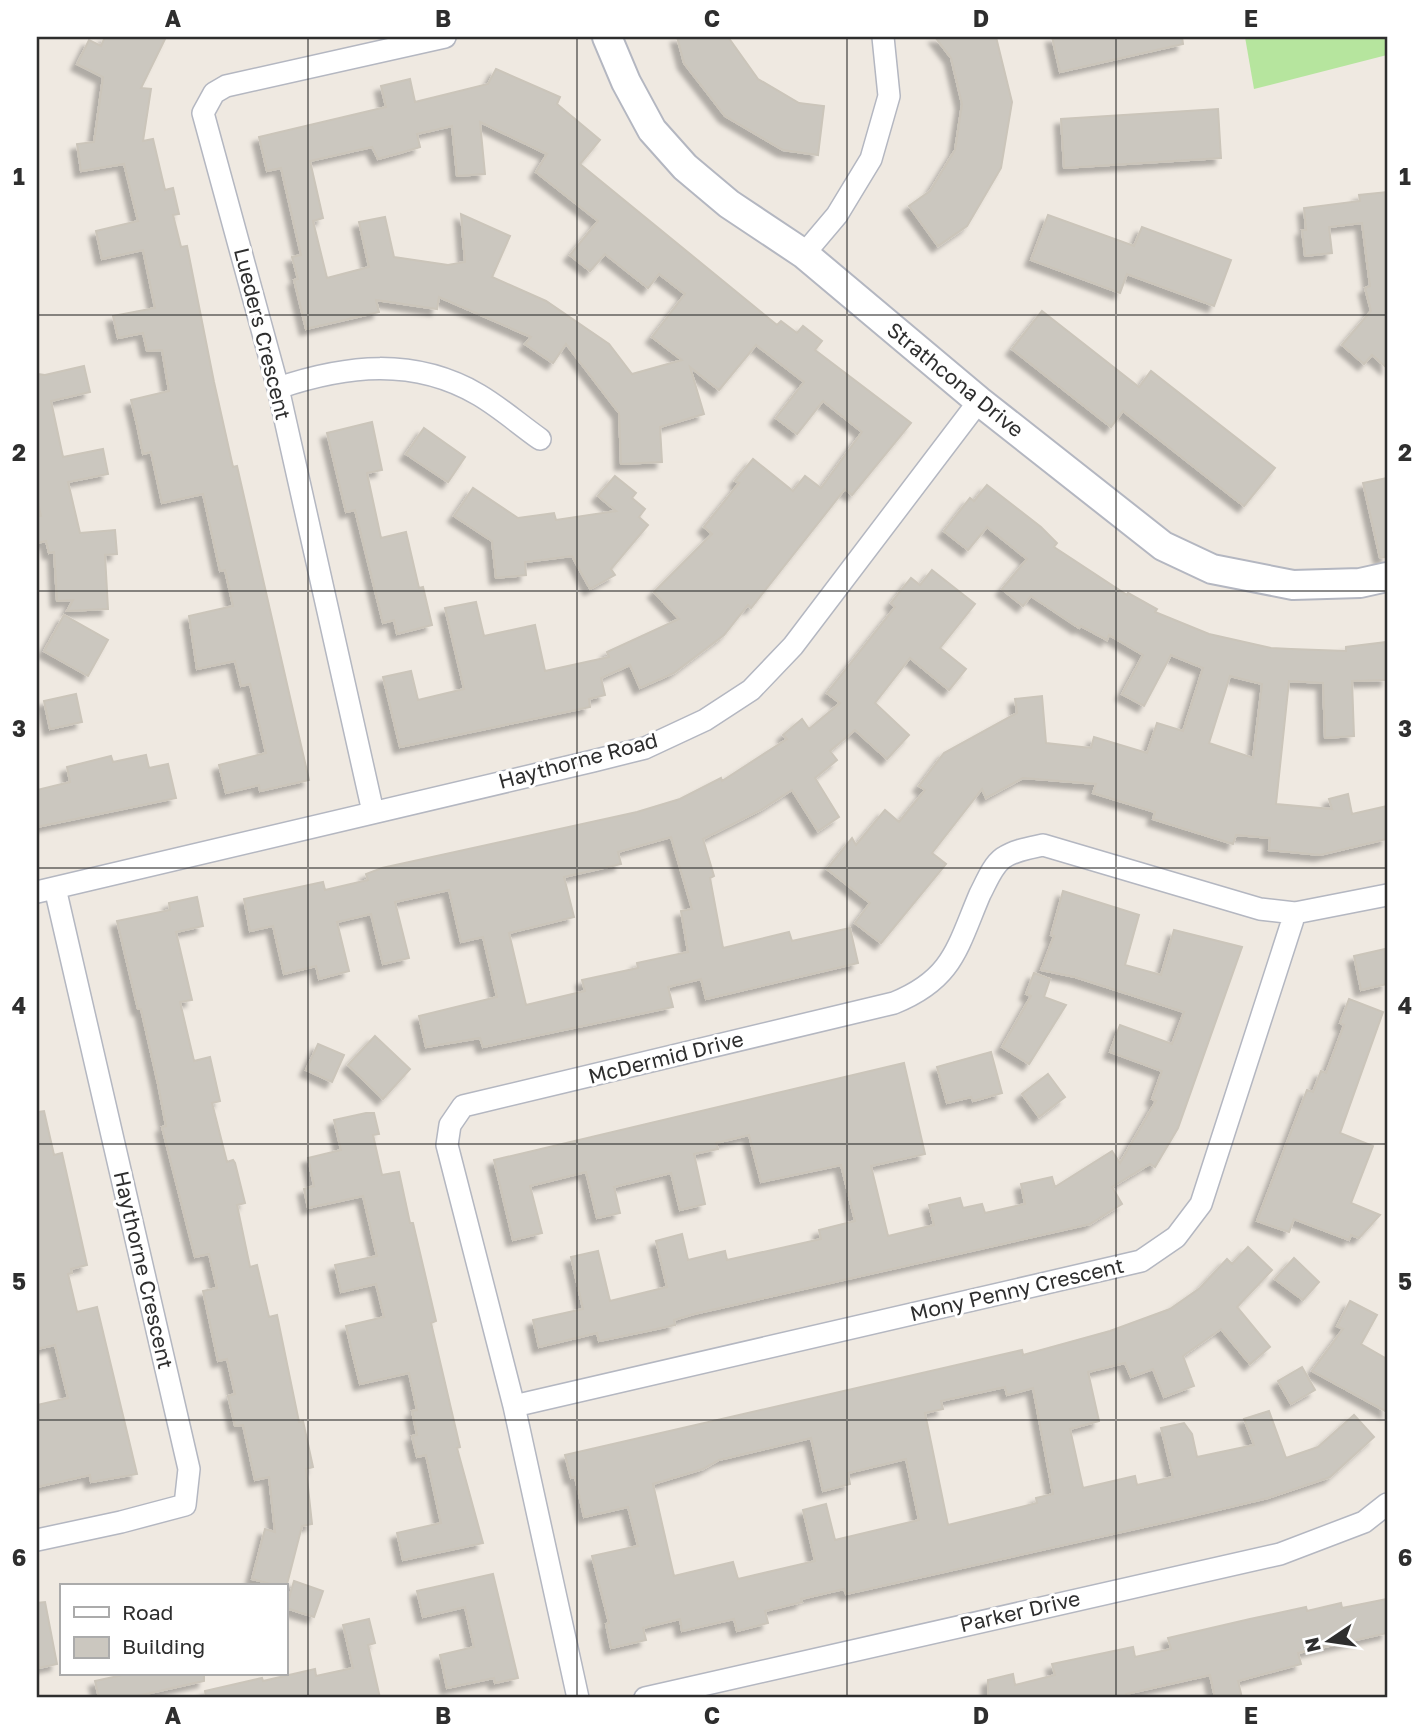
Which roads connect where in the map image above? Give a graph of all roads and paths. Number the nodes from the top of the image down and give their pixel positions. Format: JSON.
{"nodes":[{"id":1,"x":445,"y":37,"type":"edge"},
{"id":2,"x":607,"y":37,"type":"edge"},
{"id":3,"x":883,"y":37,"type":"edge"},
{"id":4,"x":804,"y":254,"type":"junction"},
{"id":5,"x":278,"y":388,"type":"junction"},
{"id":6,"x":979,"y":401,"type":"junction"},
{"id":7,"x":541,"y":439,"type":"dead end"},
{"id":8,"x":1387,"y":577,"type":"edge"},
{"id":9,"x":373,"y":812,"type":"junction"},
{"id":10,"x":46,"y":890,"type":"edge"},
{"id":11,"x":1387,"y":895,"type":"edge"},
{"id":12,"x":1294,"y":913,"type":"junction"},
{"id":13,"x":514,"y":1406,"type":"junction"},
{"id":14,"x":1387,"y":1504,"type":"edge"},
{"id":15,"x":37,"y":1539,"type":"edge"},
{"id":16,"x":579,"y":1698,"type":"edge"},
{"id":17,"x":645,"y":1698,"type":"edge"}],
"edges":[{"from":1,"to":5,"type":"street","name":"Lueders Crescent"},
{"from":2,"to":4,"type":"street","name":"Strathcona Drive"},
{"from":3,"to":4,"type":"street"},
{"from":4,"to":6,"type":"street","name":"Strathcona Drive"},
{"from":5,"to":7,"type":"street"},
{"from":5,"to":9,"type":"street","name":"Lueders Crescent"},
{"from":6,"to":8,"type":"street","name":"Strathcona Drive"},
{"from":6,"to":9,"type":"street","name":"Haythorne Road"},
{"from":9,"to":10,"type":"street","name":"Haythorne Road"},
{"from":10,"to":15,"type":"street","name":"Haythorne Crescent"},
{"from":11,"to":12,"type":"street","name":"McDermid Drive"},
{"from":12,"to":13,"type":"street","name":"Mony Penny Crescent"},
{"from":12,"to":13,"type":"street","name":"McDermid Drive"},
{"from":13,"to":16,"type":"street","name":"McDermid Drive"},
{"from":14,"to":17,"type":"street","name":"Parker Drive"}]}
